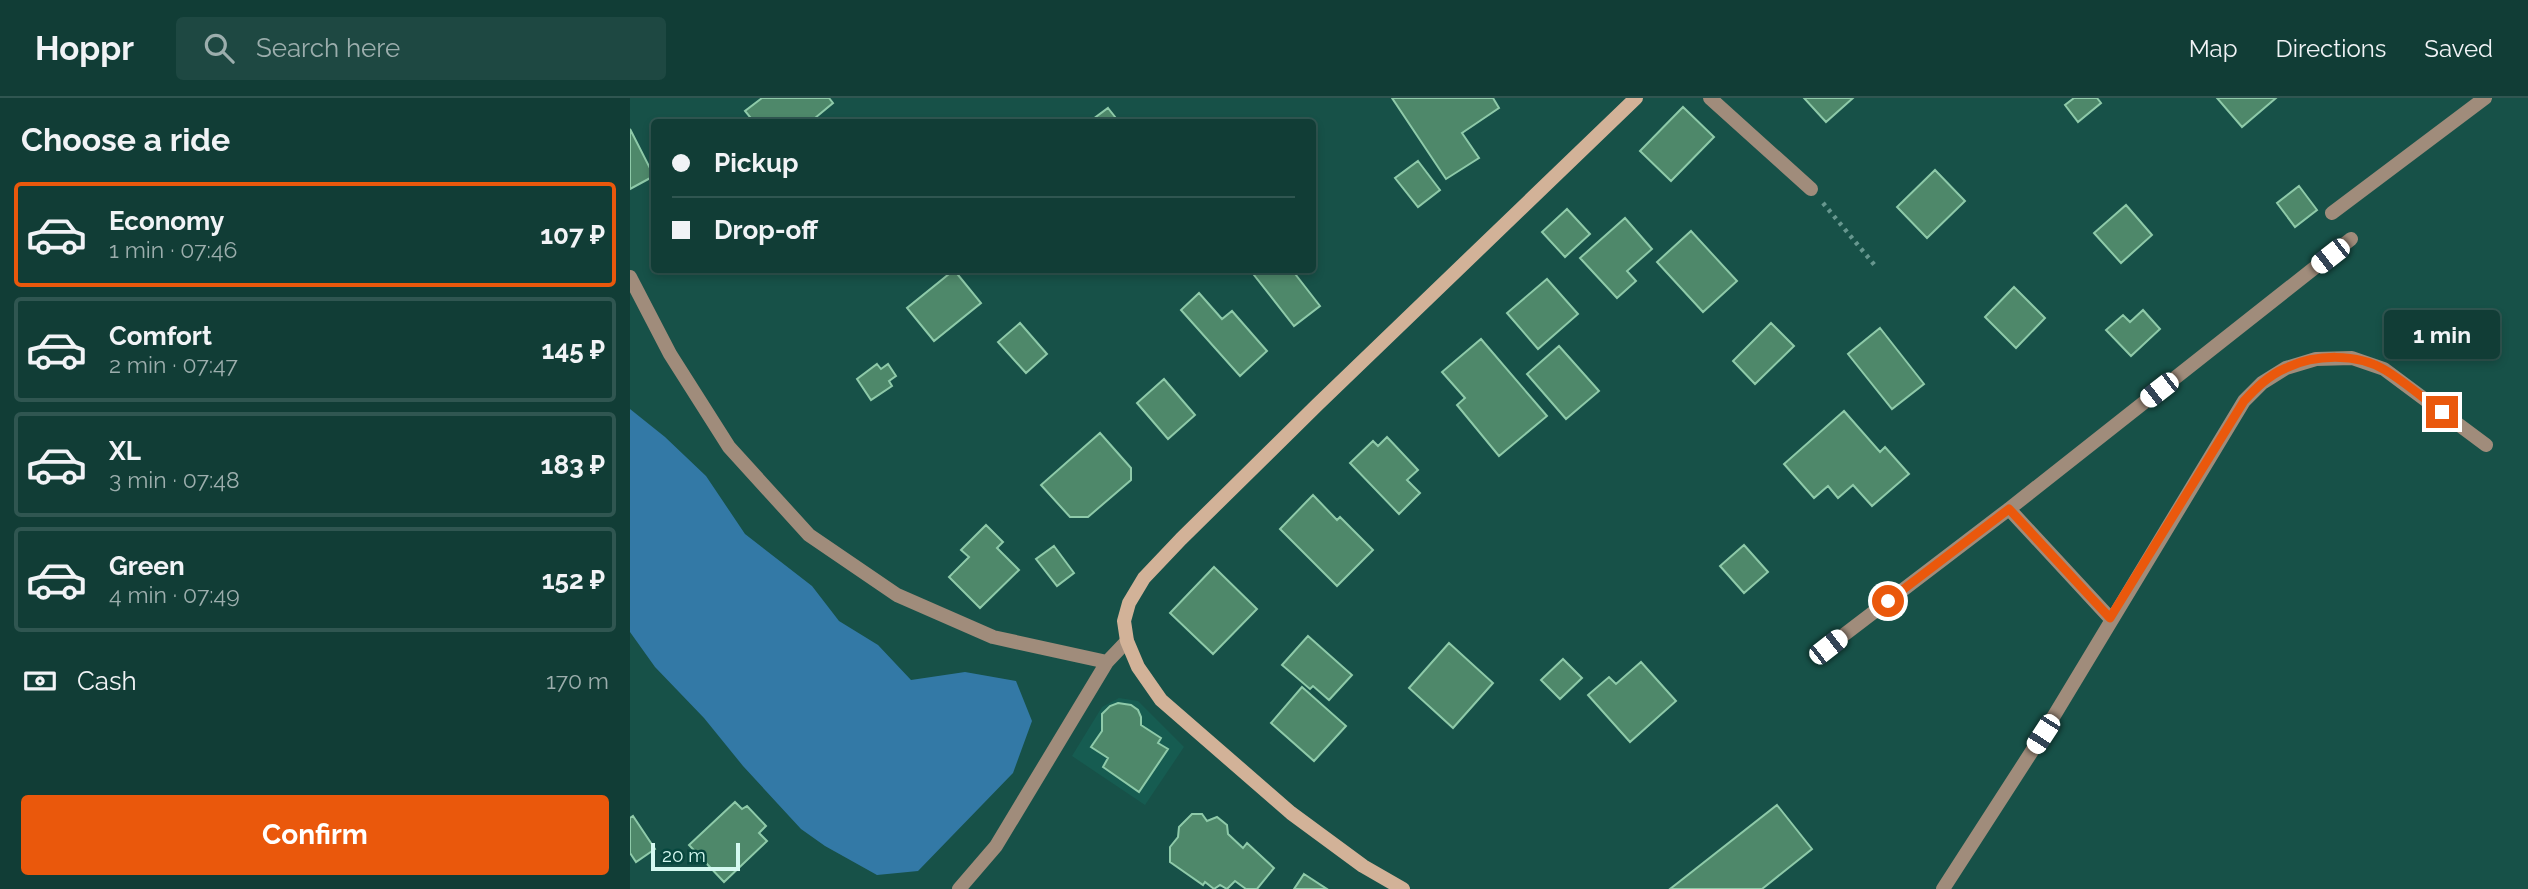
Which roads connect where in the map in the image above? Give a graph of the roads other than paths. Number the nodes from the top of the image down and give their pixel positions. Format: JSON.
{"nodes":[{"id":1,"x":1636,"y":98,"type":"edge"},
{"id":2,"x":1710,"y":98,"type":"edge"},
{"id":3,"x":2485,"y":98,"type":"edge"},
{"id":4,"x":1811,"y":189,"type":"road end"},
{"id":5,"x":2332,"y":213,"type":"dead end"},
{"id":6,"x":2351,"y":239,"type":"dead end"},
{"id":7,"x":630,"y":277,"type":"edge"},
{"id":8,"x":2486,"y":444,"type":"dead end"},
{"id":9,"x":2009,"y":509,"type":"junction"},
{"id":10,"x":2110,"y":618,"type":"junction"},
{"id":11,"x":1127,"y":641,"type":"junction"},
{"id":12,"x":1828,"y":647,"type":"dead end"},
{"id":13,"x":1107,"y":662,"type":"junction"},
{"id":14,"x":959,"y":889,"type":"edge"},
{"id":15,"x":1403,"y":889,"type":"edge"},
{"id":16,"x":1943,"y":889,"type":"edge"}],
"edges":[{"from":1,"to":11,"type":"street"},
{"from":2,"to":4,"type":"street"},
{"from":3,"to":5,"type":"street"},
{"from":6,"to":9,"type":"street"},
{"from":7,"to":13,"type":"street"},
{"from":8,"to":10,"type":"street"},
{"from":9,"to":10,"type":"street"},
{"from":9,"to":12,"type":"street"},
{"from":10,"to":16,"type":"street"},
{"from":11,"to":13,"type":"street"},
{"from":11,"to":15,"type":"street"},
{"from":13,"to":14,"type":"street"}]}
